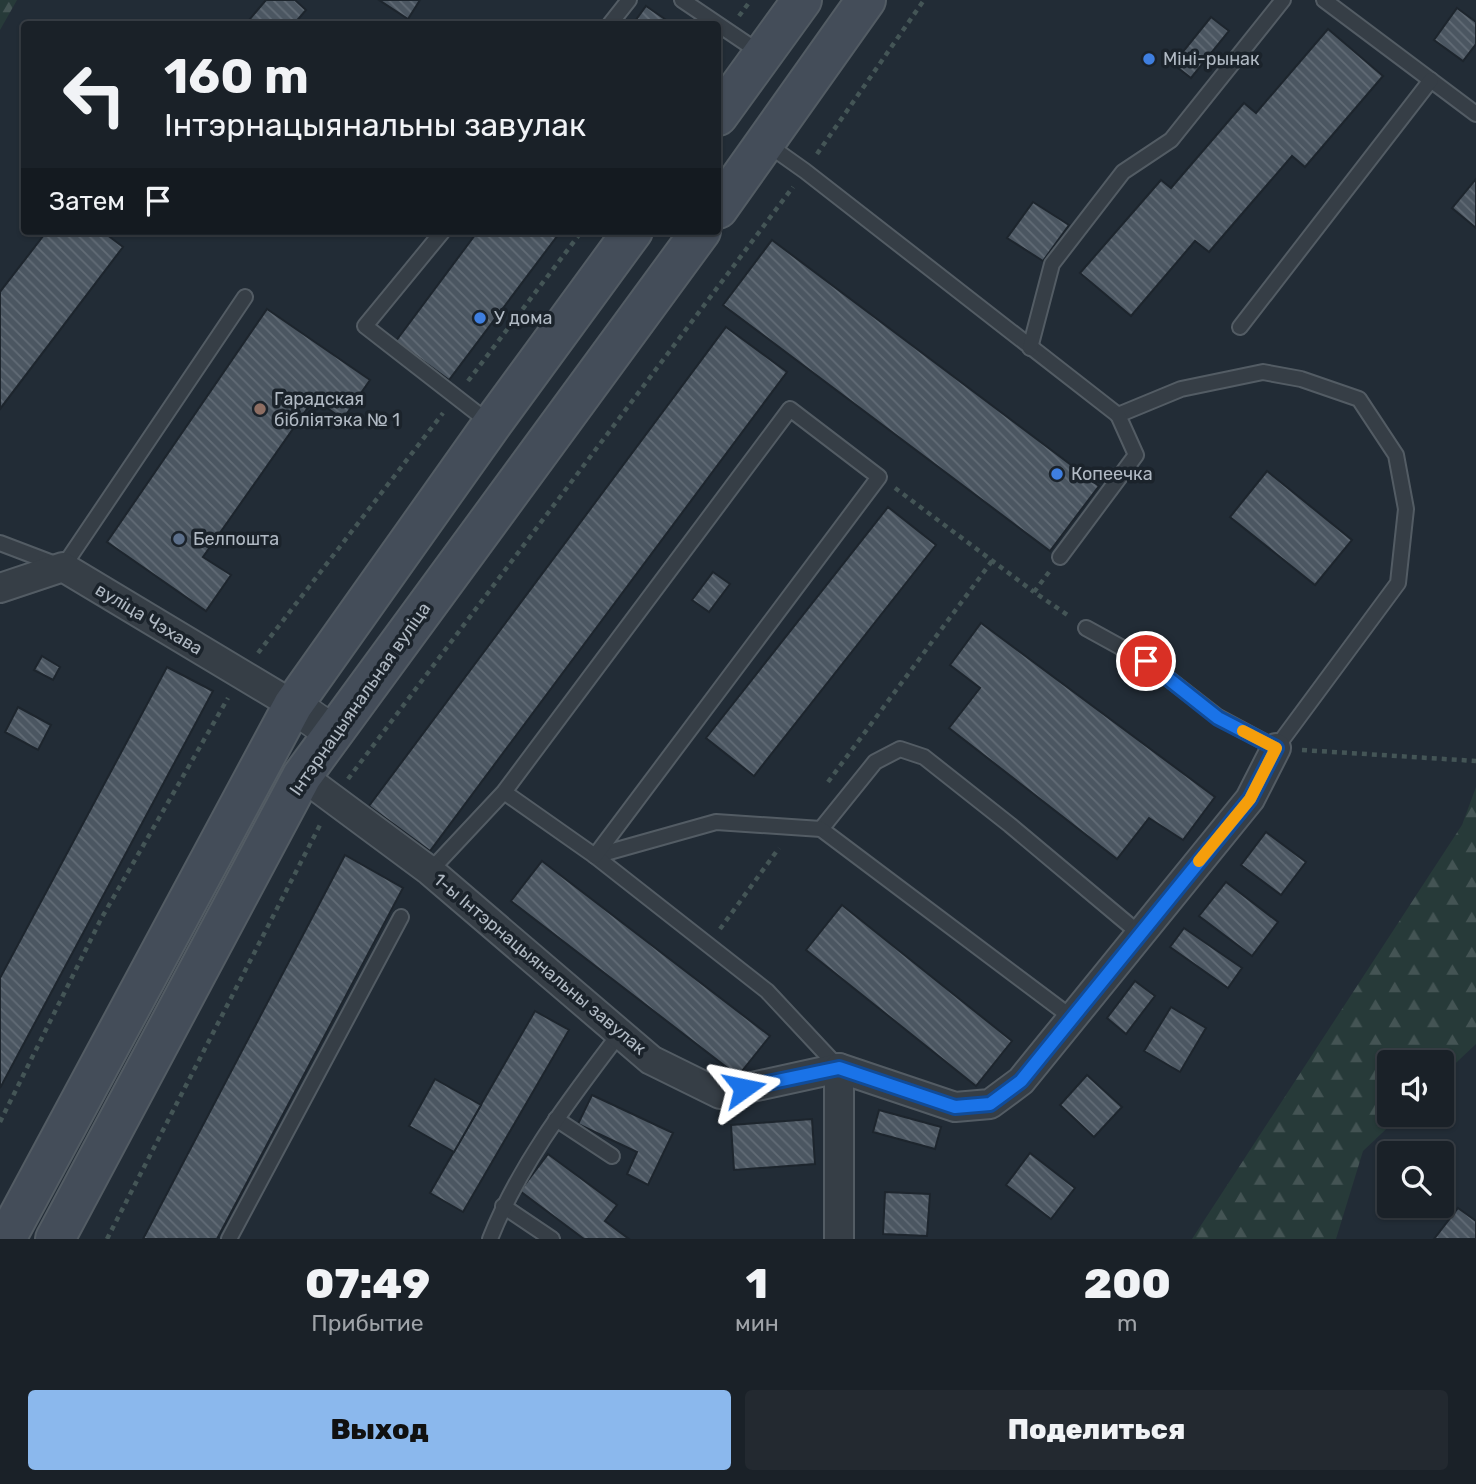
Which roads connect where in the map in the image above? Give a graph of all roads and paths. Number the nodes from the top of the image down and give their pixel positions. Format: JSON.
{"nodes":[{"id":1,"x":629,"y":0,"type":"edge"},
{"id":2,"x":682,"y":0,"type":"edge"},
{"id":3,"x":802,"y":0,"type":"edge"},
{"id":4,"x":866,"y":0,"type":"edge"},
{"id":5,"x":924,"y":0,"type":"edge"},
{"id":6,"x":1283,"y":0,"type":"edge"},
{"id":7,"x":1324,"y":0,"type":"edge"},
{"id":8,"x":612,"y":21,"type":"edge"},
{"id":9,"x":713,"y":21,"type":"edge"},
{"id":10,"x":721,"y":27,"type":"edge"},
{"id":11,"x":762,"y":55,"type":"junction"},
{"id":12,"x":1431,"y":80,"type":"junction"},
{"id":13,"x":721,"y":112,"type":"edge"},
{"id":14,"x":1476,"y":114,"type":"edge"},
{"id":15,"x":766,"y":143,"type":"junction"},
{"id":16,"x":805,"y":171,"type":"junction"},
{"id":17,"x":721,"y":205,"type":"edge"},
{"id":18,"x":440,"y":235,"type":"edge"},
{"id":19,"x":579,"y":235,"type":"edge"},
{"id":20,"x":631,"y":235,"type":"edge"},
{"id":21,"x":698,"y":235,"type":"edge"},
{"id":22,"x":245,"y":297,"type":"dead end"},
{"id":23,"x":1240,"y":327,"type":"dead end"},
{"id":24,"x":1030,"y":348,"type":"junction"},
{"id":25,"x":456,"y":397,"type":"junction"},
{"id":26,"x":1118,"y":415,"type":"junction"},
{"id":27,"x":492,"y":424,"type":"junction"},
{"id":28,"x":879,"y":477,"type":"junction"},
{"id":29,"x":0,"y":542,"type":"edge"},
{"id":30,"x":1060,"y":557,"type":"joint"},
{"id":31,"x":992,"y":561,"type":"junction"},
{"id":32,"x":63,"y":567,"type":"junction"},
{"id":33,"x":0,"y":588,"type":"edge"},
{"id":34,"x":1034,"y":592,"type":"junction"},
{"id":35,"x":1060,"y":609,"type":"dead end"},
{"id":36,"x":1086,"y":628,"type":"dead end"},
{"id":37,"x":242,"y":675,"type":"junction"},
{"id":38,"x":293,"y":705,"type":"junction"},
{"id":39,"x":333,"y":733,"type":"junction"},
{"id":40,"x":1276,"y":748,"type":"junction"},
{"id":41,"x":1476,"y":761,"type":"edge"},
{"id":42,"x":302,"y":776,"type":"junction"},
{"id":43,"x":826,"y":784,"type":"dead end"},
{"id":44,"x":504,"y":792,"type":"junction"},
{"id":45,"x":333,"y":799,"type":"junction"},
{"id":46,"x":795,"y":827,"type":"junction"},
{"id":47,"x":821,"y":829,"type":"junction"},
{"id":48,"x":595,"y":856,"type":"junction"},
{"id":49,"x":430,"y":871,"type":"junction"},
{"id":50,"x":401,"y":917,"type":"dead end"},
{"id":51,"x":1140,"y":934,"type":"junction"},
{"id":52,"x":708,"y":944,"type":"junction"},
{"id":53,"x":1071,"y":1017,"type":"junction"},
{"id":54,"x":620,"y":1033,"type":"junction"},
{"id":55,"x":839,"y":1068,"type":"junction"},
{"id":56,"x":556,"y":1119,"type":"junction"},
{"id":57,"x":0,"y":1122,"type":"edge"},
{"id":58,"x":612,"y":1156,"type":"dead end"},
{"id":59,"x":503,"y":1206,"type":"junction"},
{"id":60,"x":5,"y":1239,"type":"edge"},
{"id":61,"x":54,"y":1239,"type":"edge"},
{"id":62,"x":107,"y":1239,"type":"edge"},
{"id":63,"x":229,"y":1239,"type":"edge"},
{"id":64,"x":491,"y":1239,"type":"edge"},
{"id":65,"x":552,"y":1239,"type":"edge"},
{"id":66,"x":839,"y":1239,"type":"edge"}],
"edges":[{"from":1,"to":8,"type":"lane"},
{"from":2,"to":9,"type":"lane"},
{"from":3,"to":11,"type":"main road"},
{"from":4,"to":15,"type":"main road"},
{"from":5,"to":16,"type":"path"},
{"from":6,"to":24,"type":"lane"},
{"from":7,"to":12,"type":"lane"},
{"from":10,"to":11,"type":"lane"},
{"from":11,"to":13,"type":"main road"},
{"from":12,"to":14,"type":"lane"},
{"from":12,"to":23,"type":"lane"},
{"from":15,"to":16,"type":"lane"},
{"from":15,"to":17,"type":"main road"},
{"from":16,"to":24,"type":"lane"},
{"from":16,"to":45,"type":"path"},
{"from":18,"to":25,"type":"lane"},
{"from":19,"to":25,"type":"path"},
{"from":20,"to":27,"type":"main road"},
{"from":21,"to":39,"type":"main road","name":"Інтэрнацыянальная вуліца"},
{"from":22,"to":32,"type":"lane"},
{"from":24,"to":26,"type":"lane"},
{"from":25,"to":27,"type":"lane"},
{"from":25,"to":37,"type":"path"},
{"from":26,"to":30,"type":"lane"},
{"from":26,"to":40,"type":"lane"},
{"from":27,"to":38,"type":"main road"},
{"from":28,"to":31,"type":"path"},
{"from":28,"to":44,"type":"lane"},
{"from":28,"to":48,"type":"lane"},
{"from":29,"to":32,"type":"lane"},
{"from":30,"to":34,"type":"path"},
{"from":31,"to":34,"type":"path"},
{"from":31,"to":43,"type":"path"},
{"from":32,"to":33,"type":"street"},
{"from":32,"to":37,"type":"street","name":"вуліца Чэхава"},
{"from":34,"to":35,"type":"path"},
{"from":36,"to":40,"type":"lane"},
{"from":37,"to":38,"type":"street","name":"вуліца Чэхава"},
{"from":37,"to":57,"type":"path"},
{"from":38,"to":39,"type":"street"},
{"from":38,"to":60,"type":"main road"},
{"from":39,"to":42,"type":"main road","name":"Інтэрнацыянальная вуліца"},
{"from":40,"to":41,"type":"path"},
{"from":40,"to":51,"type":"street"},
{"from":42,"to":45,"type":"street","name":"1-ы Інтэрнацыянальны завулак"},
{"from":42,"to":61,"type":"main road","name":"Інтэрнацыянальная вуліца"},
{"from":44,"to":48,"type":"lane"},
{"from":44,"to":49,"type":"lane"},
{"from":45,"to":49,"type":"street","name":"1-ы Інтэрнацыянальны завулак"},
{"from":45,"to":62,"type":"path"},
{"from":46,"to":47,"type":"lane"},
{"from":46,"to":48,"type":"lane"},
{"from":46,"to":52,"type":"path"},
{"from":47,"to":51,"type":"lane"},
{"from":47,"to":53,"type":"lane"},
{"from":48,"to":52,"type":"lane"},
{"from":49,"to":54,"type":"street","name":"1-ы Інтэрнацыянальны завулак"},
{"from":50,"to":63,"type":"lane"},
{"from":51,"to":53,"type":"street"},
{"from":52,"to":55,"type":"lane"},
{"from":53,"to":55,"type":"street"},
{"from":54,"to":55,"type":"street","name":"1-ы Інтэрнацыянальны завулак"},
{"from":54,"to":56,"type":"lane"},
{"from":55,"to":66,"type":"street"},
{"from":56,"to":58,"type":"lane"},
{"from":56,"to":59,"type":"lane"},
{"from":59,"to":64,"type":"lane"},
{"from":59,"to":65,"type":"lane"}]}
